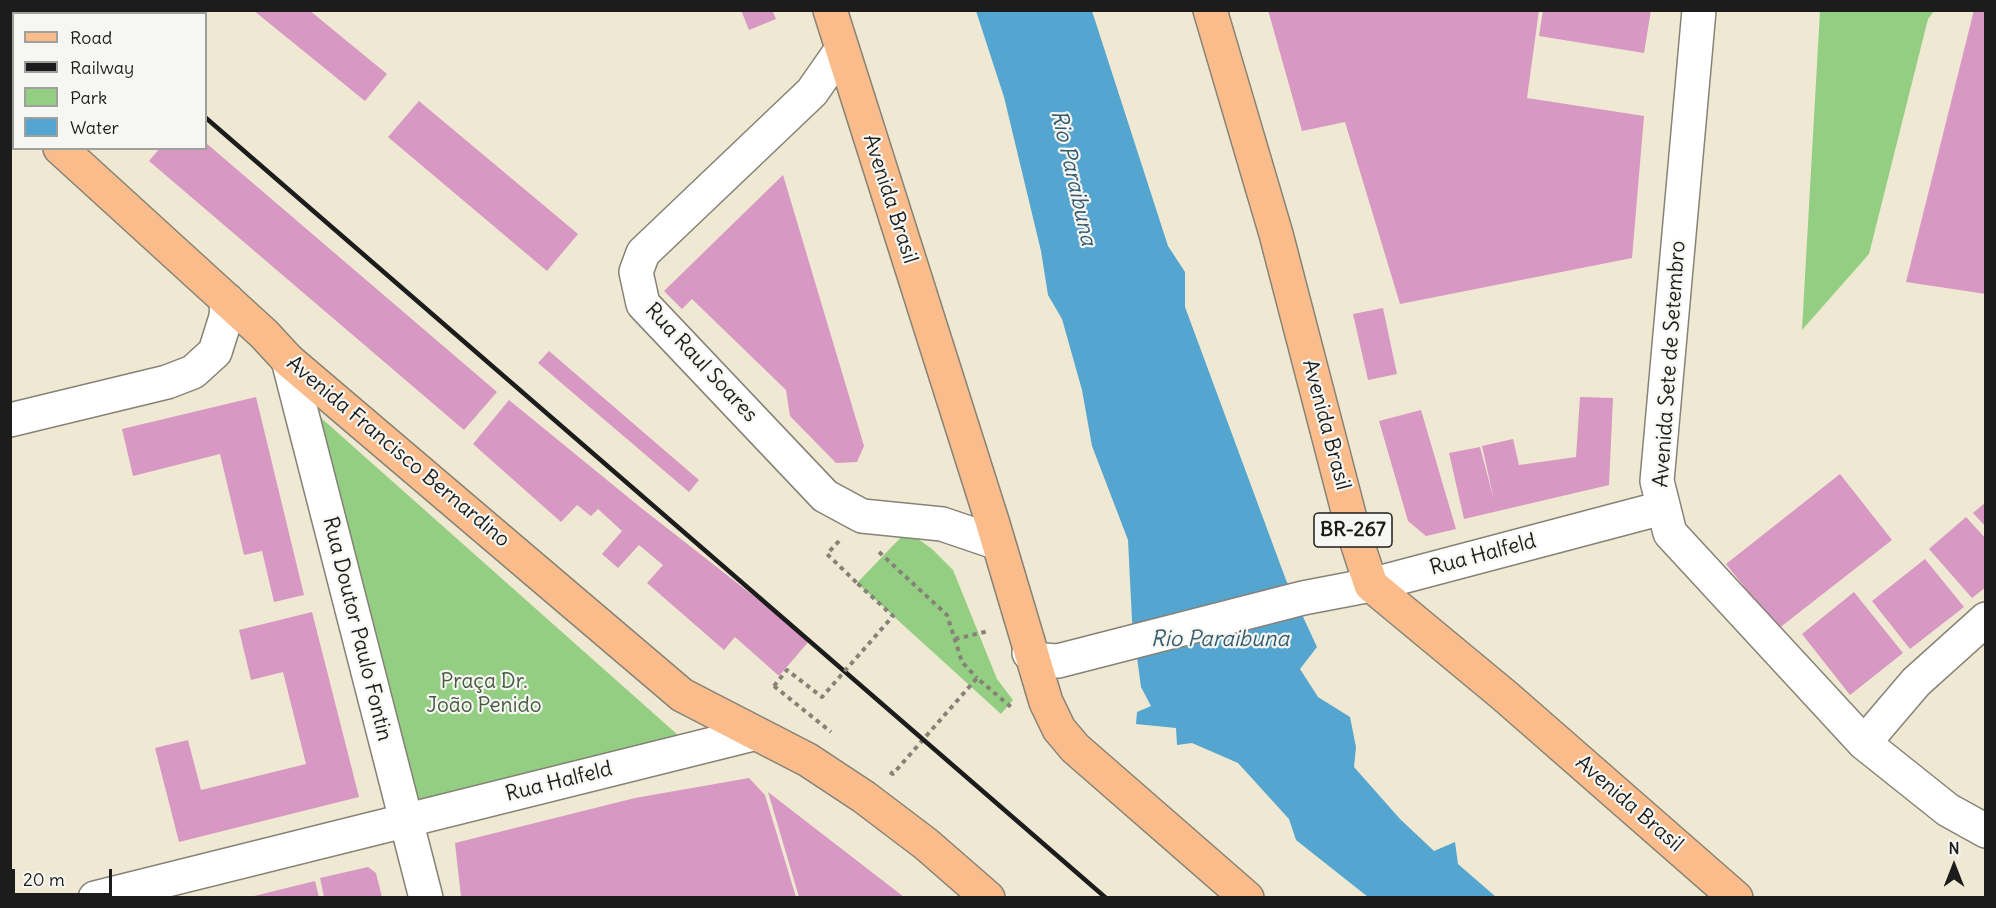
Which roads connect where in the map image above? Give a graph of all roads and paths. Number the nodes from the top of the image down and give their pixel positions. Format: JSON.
{"nodes":[{"id":1,"x":830,"y":10,"type":"edge"},
{"id":2,"x":1210,"y":10,"type":"edge"},
{"id":3,"x":1699,"y":10,"type":"edge"},
{"id":4,"x":842,"y":49,"type":"junction"},
{"id":5,"x":62,"y":150,"type":"edge"},
{"id":6,"x":227,"y":300,"type":"junction"},
{"id":7,"x":288,"y":360,"type":"junction"},
{"id":8,"x":10,"y":420,"type":"edge"},
{"id":9,"x":1662,"y":508,"type":"junction"},
{"id":10,"x":862,"y":516,"type":"junction"},
{"id":11,"x":998,"y":543,"type":"junction"},
{"id":12,"x":878,"y":551,"type":"dead end"},
{"id":13,"x":1371,"y":585,"type":"junction"},
{"id":14,"x":1986,"y":618,"type":"edge"},
{"id":15,"x":1029,"y":653,"type":"junction"},
{"id":16,"x":977,"y":678,"type":"junction"},
{"id":17,"x":1046,"y":702,"type":"junction"},
{"id":18,"x":753,"y":734,"type":"junction"},
{"id":19,"x":828,"y":737,"type":"dead end"},
{"id":20,"x":1864,"y":743,"type":"junction"},
{"id":21,"x":884,"y":768,"type":"dead end"},
{"id":22,"x":406,"y":820,"type":"junction"},
{"id":23,"x":1986,"y":831,"type":"edge"},
{"id":24,"x":95,"y":897,"type":"edge"},
{"id":25,"x":426,"y":897,"type":"edge"},
{"id":26,"x":988,"y":897,"type":"edge"},
{"id":27,"x":1247,"y":897,"type":"edge"},
{"id":28,"x":1736,"y":897,"type":"edge"}],
"edges":[{"from":1,"to":4,"type":"main road","name":"Avenida Brasil"},
{"from":2,"to":13,"type":"main road","name":"Avenida Brasil","number":"BR-267"},
{"from":3,"to":9,"type":"street","name":"Avenida Sete de Setembro"},
{"from":4,"to":10,"type":"street","name":"Rua Raul Soares"},
{"from":4,"to":11,"type":"main road","name":"Avenida Brasil"},
{"from":5,"to":6,"type":"main road","name":"Avenida Francisco Bernardino"},
{"from":6,"to":7,"type":"main road","name":"Avenida Francisco Bernardino"},
{"from":6,"to":8,"type":"street"},
{"from":7,"to":18,"type":"main road","name":"Avenida Francisco Bernardino"},
{"from":7,"to":22,"type":"street","name":"Rua Doutor Paulo Fontin"},
{"from":9,"to":13,"type":"street","name":"Rua Halfeld"},
{"from":9,"to":20,"type":"street","name":"Avenida Sete de Setembro"},
{"from":10,"to":11,"type":"street","name":"Rua Raul Soares"},
{"from":10,"to":19,"type":"path","bridge":true},
{"from":11,"to":15,"type":"main road","name":"Avenida Brasil"},
{"from":12,"to":16,"type":"path"},
{"from":13,"to":15,"type":"street","name":"Rua Halfeld"},
{"from":13,"to":28,"type":"main road","name":"Avenida Brasil"},
{"from":14,"to":20,"type":"street"},
{"from":15,"to":17,"type":"main road","name":"Avenida Brasil"},
{"from":16,"to":17,"type":"path"},
{"from":16,"to":21,"type":"path"},
{"from":17,"to":27,"type":"main road","name":"Avenida Brasil"},
{"from":18,"to":22,"type":"street","name":"Rua Halfeld"},
{"from":18,"to":26,"type":"main road","name":"Avenida Francisco Bernardino"},
{"from":20,"to":23,"type":"street","name":"Avenida Sete de Setembro"},
{"from":22,"to":24,"type":"street","name":"Rua Halfeld"},
{"from":22,"to":25,"type":"street","name":"Rua Doutor Paulo Fontin"}]}
